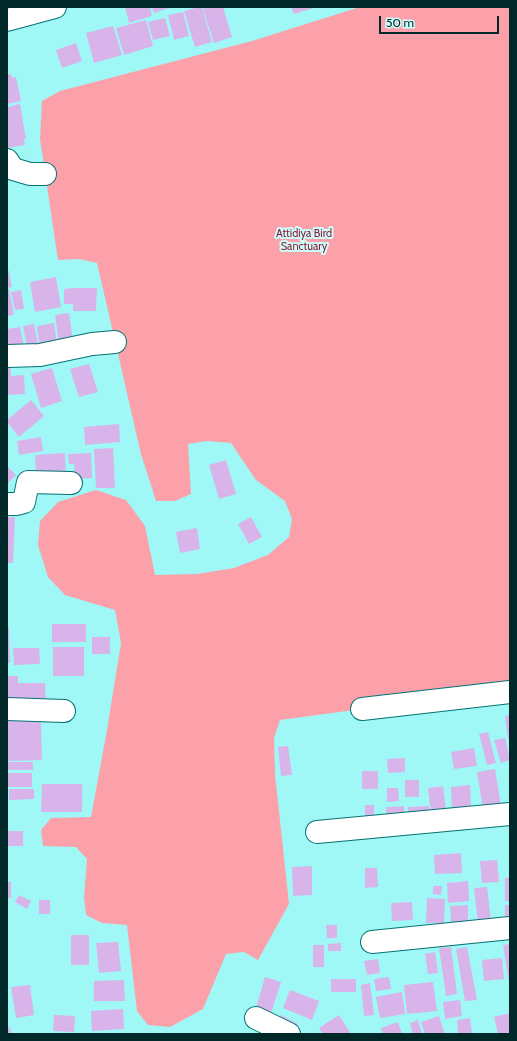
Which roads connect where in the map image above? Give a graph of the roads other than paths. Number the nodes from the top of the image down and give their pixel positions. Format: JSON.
{"nodes":[{"id":1,"x":55,"y":7,"type":"edge"},
{"id":2,"x":7,"y":20,"type":"edge"},
{"id":3,"x":7,"y":160,"type":"edge"},
{"id":4,"x":45,"y":174,"type":"dead end"},
{"id":5,"x":115,"y":342,"type":"dead end"},
{"id":6,"x":7,"y":356,"type":"edge"},
{"id":7,"x":71,"y":483,"type":"dead end"},
{"id":8,"x":7,"y":504,"type":"edge"},
{"id":9,"x":510,"y":692,"type":"edge"},
{"id":10,"x":7,"y":709,"type":"edge"},
{"id":11,"x":362,"y":709,"type":"dead end"},
{"id":12,"x":64,"y":711,"type":"dead end"},
{"id":13,"x":510,"y":814,"type":"edge"},
{"id":14,"x":317,"y":832,"type":"dead end"},
{"id":15,"x":510,"y":928,"type":"edge"},
{"id":16,"x":372,"y":942,"type":"dead end"},
{"id":17,"x":256,"y":1018,"type":"dead end"},
{"id":18,"x":288,"y":1034,"type":"edge"}],
"edges":[{"from":1,"to":2,"type":"street"},
{"from":3,"to":4,"type":"street"},
{"from":5,"to":6,"type":"street"},
{"from":7,"to":8,"type":"street"},
{"from":9,"to":11,"type":"street"},
{"from":10,"to":12,"type":"street"},
{"from":13,"to":14,"type":"street"},
{"from":15,"to":16,"type":"street"},
{"from":17,"to":18,"type":"street"}]}
